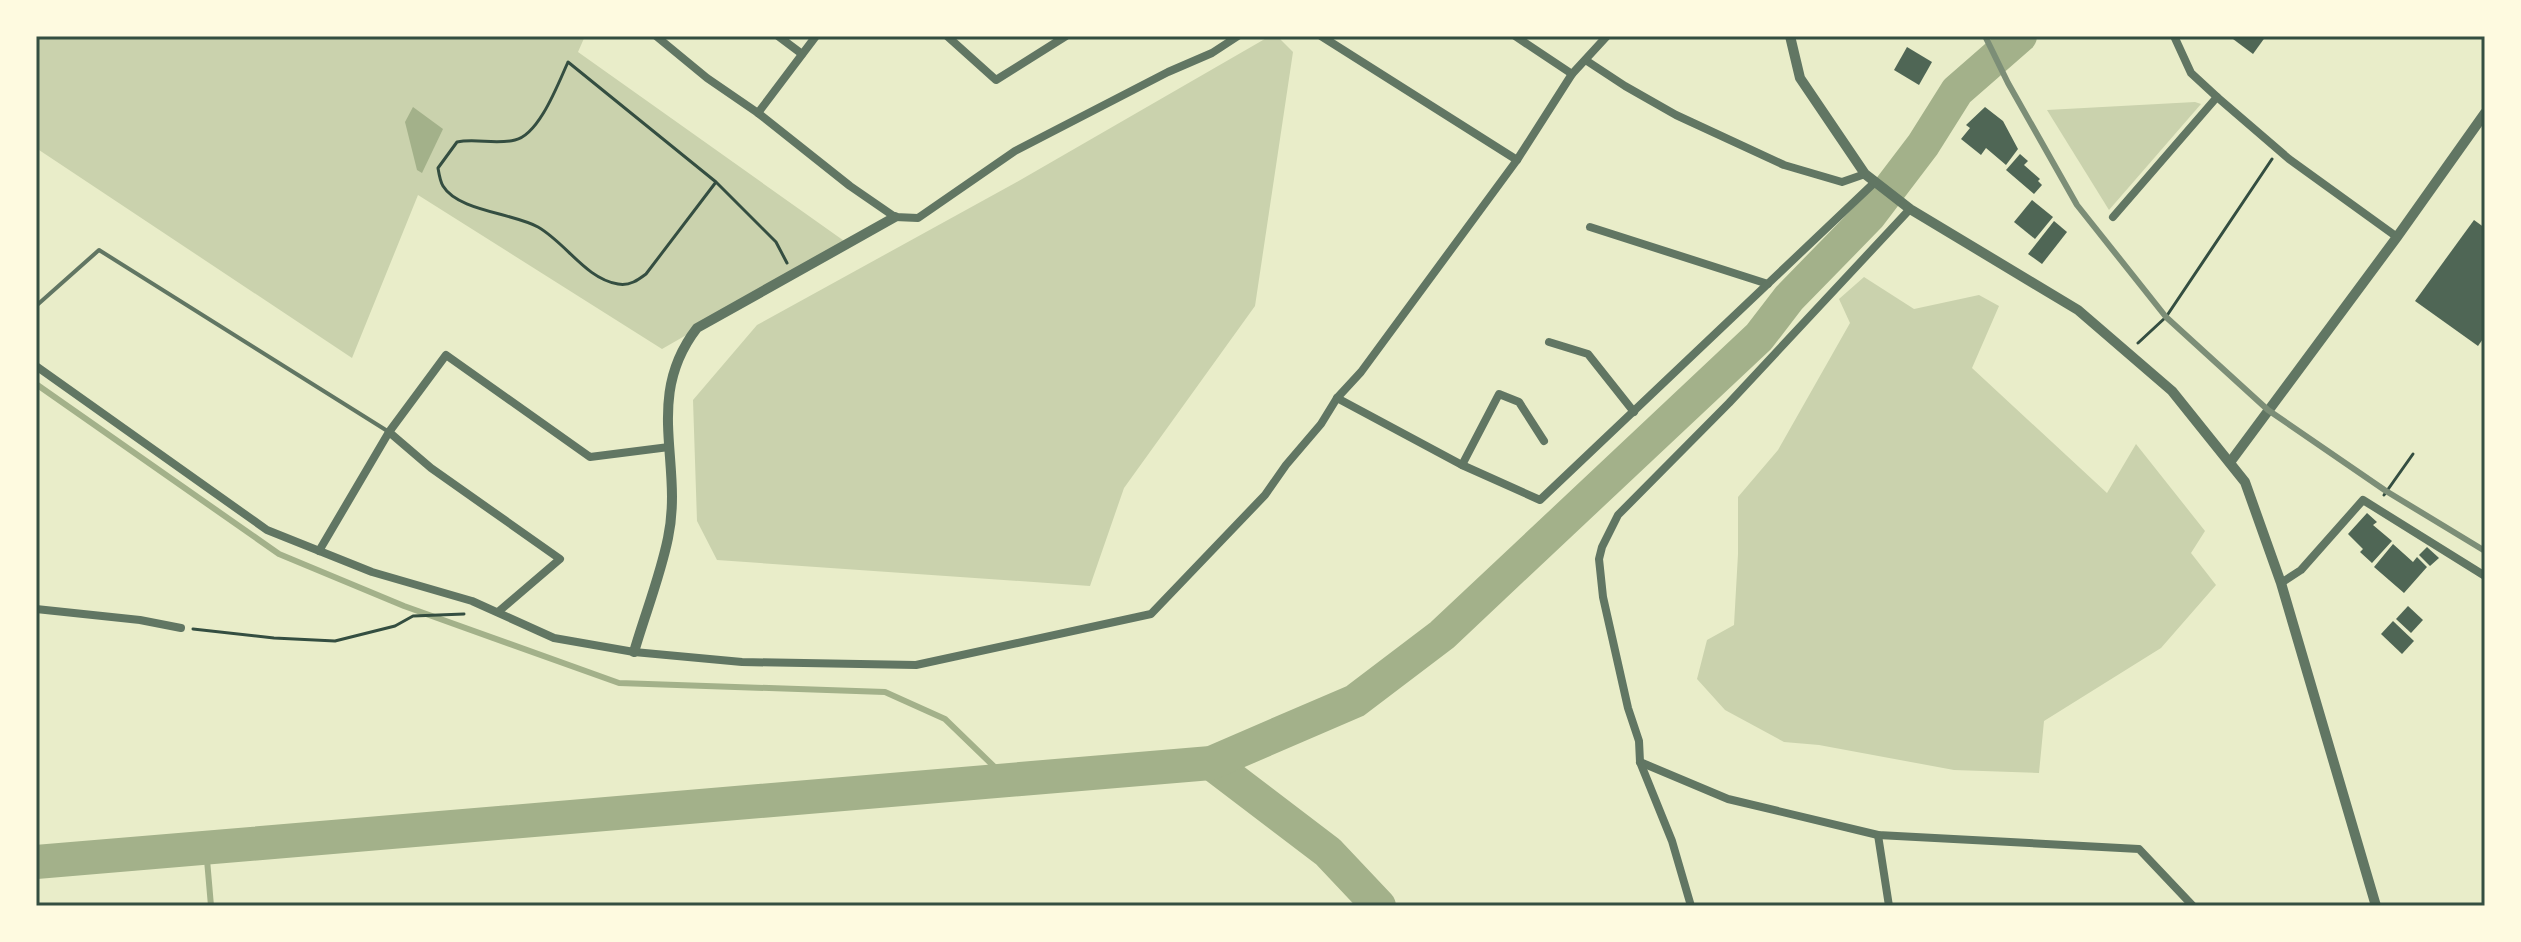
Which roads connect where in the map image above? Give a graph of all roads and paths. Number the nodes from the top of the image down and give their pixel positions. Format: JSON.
{"nodes":[{"id":1,"x":656,"y":36,"type":"edge"},
{"id":2,"x":778,"y":36,"type":"edge"},
{"id":3,"x":816,"y":36,"type":"edge"},
{"id":4,"x":947,"y":36,"type":"edge"},
{"id":5,"x":1066,"y":36,"type":"edge"},
{"id":6,"x":1238,"y":36,"type":"edge"},
{"id":7,"x":1321,"y":36,"type":"edge"},
{"id":8,"x":1515,"y":36,"type":"edge"},
{"id":9,"x":1607,"y":36,"type":"edge"},
{"id":10,"x":1790,"y":36,"type":"edge"},
{"id":11,"x":2174,"y":36,"type":"edge"},
{"id":12,"x":802,"y":54,"type":"junction"},
{"id":13,"x":1587,"y":61,"type":"junction"},
{"id":14,"x":1572,"y":74,"type":"junction"},
{"id":15,"x":2217,"y":97,"type":"junction"},
{"id":16,"x":758,"y":113,"type":"junction"},
{"id":17,"x":2485,"y":113,"type":"edge"},
{"id":18,"x":2279,"y":149,"type":"junction"},
{"id":19,"x":1517,"y":160,"type":"junction"},
{"id":20,"x":1865,"y":174,"type":"junction"},
{"id":21,"x":716,"y":182,"type":"junction"},
{"id":22,"x":1874,"y":183,"type":"junction"},
{"id":23,"x":1910,"y":209,"type":"junction"},
{"id":24,"x":895,"y":217,"type":"junction"},
{"id":25,"x":2113,"y":217,"type":"dead end"},
{"id":26,"x":1590,"y":227,"type":"dead end"},
{"id":27,"x":2397,"y":237,"type":"junction"},
{"id":28,"x":793,"y":273,"type":"dead end"},
{"id":29,"x":1768,"y":284,"type":"junction"},
{"id":30,"x":36,"y":306,"type":"edge"},
{"id":31,"x":1549,"y":342,"type":"dead end"},
{"id":32,"x":2129,"y":351,"type":"junction"},
{"id":33,"x":36,"y":366,"type":"edge"},
{"id":34,"x":1337,"y":398,"type":"junction"},
{"id":35,"x":1634,"y":412,"type":"junction"},
{"id":36,"x":389,"y":432,"type":"junction"},
{"id":37,"x":1544,"y":441,"type":"dead end"},
{"id":38,"x":669,"y":447,"type":"junction"},
{"id":39,"x":2413,"y":454,"type":"dead end"},
{"id":40,"x":2231,"y":461,"type":"junction"},
{"id":41,"x":1462,"y":465,"type":"junction"},
{"id":42,"x":2374,"y":507,"type":"junction"},
{"id":43,"x":319,"y":551,"type":"junction"},
{"id":44,"x":2485,"y":576,"type":"edge"},
{"id":45,"x":2281,"y":583,"type":"junction"},
{"id":46,"x":472,"y":601,"type":"junction"},
{"id":47,"x":36,"y":609,"type":"edge"},
{"id":48,"x":498,"y":612,"type":"junction"},
{"id":49,"x":181,"y":628,"type":"joint"},
{"id":50,"x":634,"y":652,"type":"junction"},
{"id":51,"x":1640,"y":762,"type":"junction"},
{"id":52,"x":1878,"y":835,"type":"junction"},
{"id":53,"x":1691,"y":906,"type":"edge"},
{"id":54,"x":1889,"y":906,"type":"edge"},
{"id":55,"x":2193,"y":906,"type":"edge"},
{"id":56,"x":2376,"y":906,"type":"edge"}],
"edges":[{"from":1,"to":16,"type":"street"},
{"from":2,"to":12,"type":"street"},
{"from":3,"to":12,"type":"street"},
{"from":4,"to":5,"type":"street"},
{"from":6,"to":24,"type":"street"},
{"from":7,"to":19,"type":"street"},
{"from":8,"to":14,"type":"street"},
{"from":9,"to":13,"type":"street"},
{"from":10,"to":20,"type":"street"},
{"from":11,"to":15,"type":"street"},
{"from":12,"to":16,"type":"street"},
{"from":13,"to":14,"type":"street"},
{"from":13,"to":20,"type":"street"},
{"from":14,"to":19,"type":"street"},
{"from":15,"to":18,"type":"street"},
{"from":15,"to":25,"type":"street"},
{"from":16,"to":24,"type":"street"},
{"from":17,"to":27,"type":"street"},
{"from":18,"to":27,"type":"street"},
{"from":18,"to":32,"type":"path"},
{"from":19,"to":34,"type":"street"},
{"from":20,"to":22,"type":"street"},
{"from":21,"to":21,"type":"path"},
{"from":21,"to":28,"type":"path"},
{"from":22,"to":23,"type":"street"},
{"from":22,"to":29,"type":"street"},
{"from":23,"to":32,"type":"street"},
{"from":23,"to":51,"type":"street"},
{"from":24,"to":38,"type":"street"},
{"from":26,"to":29,"type":"street"},
{"from":27,"to":40,"type":"street"},
{"from":29,"to":35,"type":"street"},
{"from":30,"to":36,"type":"lane"},
{"from":31,"to":35,"type":"street"},
{"from":32,"to":40,"type":"street"},
{"from":33,"to":43,"type":"street"},
{"from":34,"to":41,"type":"street"},
{"from":34,"to":50,"type":"street"},
{"from":35,"to":41,"type":"street"},
{"from":36,"to":38,"type":"street"},
{"from":36,"to":43,"type":"street"},
{"from":36,"to":48,"type":"street"},
{"from":37,"to":41,"type":"street"},
{"from":38,"to":50,"type":"street"},
{"from":39,"to":42,"type":"path"},
{"from":40,"to":45,"type":"street"},
{"from":42,"to":44,"type":"street"},
{"from":42,"to":45,"type":"street"},
{"from":43,"to":46,"type":"street"},
{"from":45,"to":56,"type":"street"},
{"from":46,"to":48,"type":"street"},
{"from":46,"to":49,"type":"path"},
{"from":47,"to":49,"type":"street"},
{"from":48,"to":50,"type":"street"},
{"from":51,"to":52,"type":"street"},
{"from":51,"to":53,"type":"street"},
{"from":52,"to":54,"type":"street"},
{"from":52,"to":55,"type":"street"}]}
